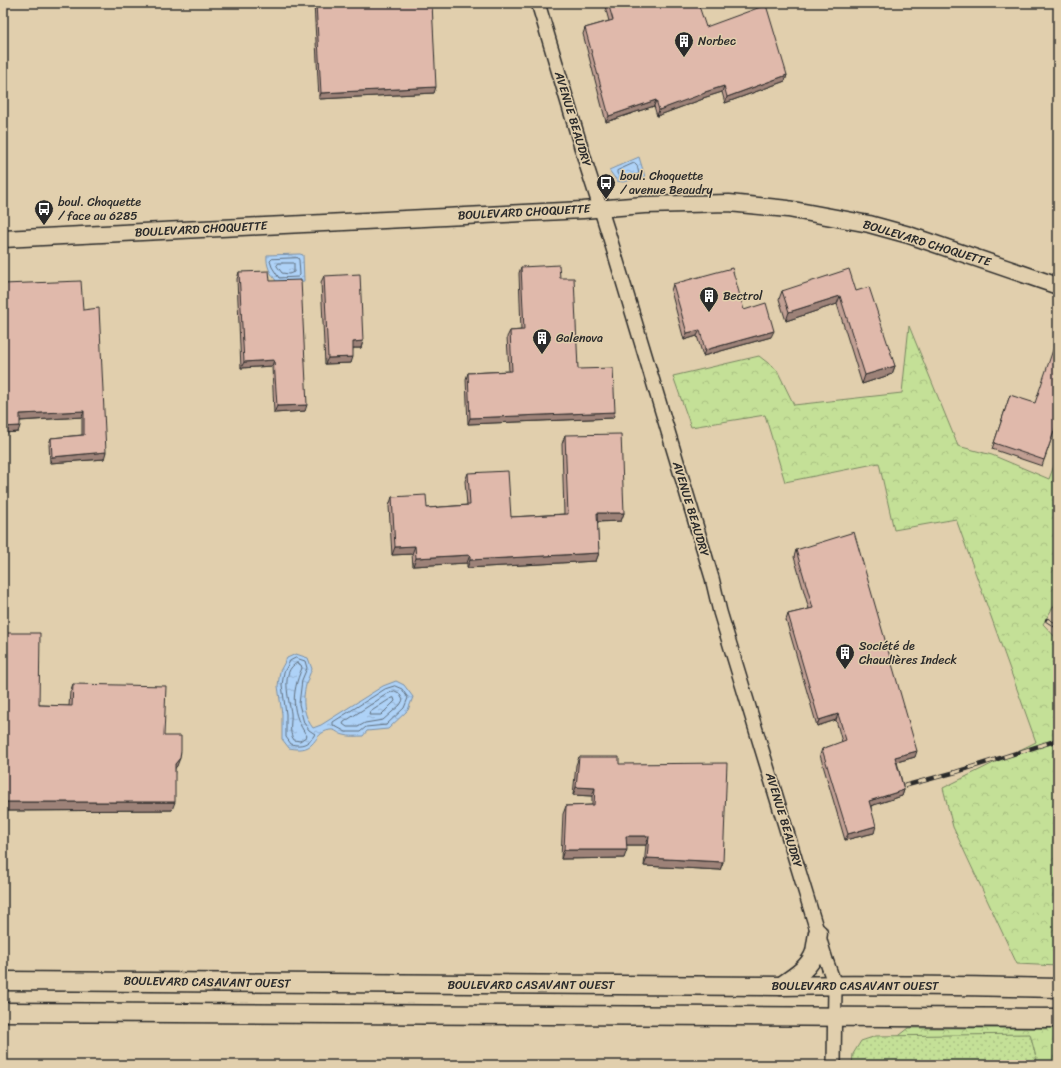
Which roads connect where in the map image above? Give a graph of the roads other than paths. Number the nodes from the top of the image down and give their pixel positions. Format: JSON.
{"nodes":[{"id":1,"x":538,"y":3,"type":"edge"},
{"id":2,"x":600,"y":208,"type":"junction"},
{"id":3,"x":3,"y":239,"type":"edge"},
{"id":4,"x":1058,"y":286,"type":"edge"},
{"id":5,"x":818,"y":933,"type":"junction"},
{"id":6,"x":3,"y":981,"type":"edge"},
{"id":7,"x":835,"y":985,"type":"junction"},
{"id":8,"x":781,"y":986,"type":"junction"},
{"id":9,"x":1058,"y":988,"type":"edge"},
{"id":10,"x":3,"y":1012,"type":"edge"},
{"id":11,"x":834,"y":1017,"type":"junction"},
{"id":12,"x":1058,"y":1018,"type":"edge"},
{"id":13,"x":834,"y":1065,"type":"edge"}],
"edges":[{"from":1,"to":2,"type":"street","name":"AVENUE BEAUDRY"},
{"from":2,"to":3,"type":"street","name":"BOULEVARD CHOQUETTE"},
{"from":2,"to":4,"type":"street","name":"BOULEVARD CHOQUETTE"},
{"from":2,"to":5,"type":"street","name":"AVENUE BEAUDRY"},
{"from":5,"to":7,"type":"street","name":"AVENUE BEAUDRY"},
{"from":5,"to":8,"type":"main road"},
{"from":6,"to":8,"type":"main road","name":"BOULEVARD CASAVANT OUEST"},
{"from":7,"to":8,"type":"main road","name":"BOULEVARD CASAVANT OUEST"},
{"from":7,"to":9,"type":"main road","name":"BOULEVARD CASAVANT OUEST"},
{"from":7,"to":11,"type":"street","name":"AVENUE BEAUDRY"},
{"from":10,"to":11,"type":"main road"},
{"from":11,"to":12,"type":"main road"},
{"from":11,"to":13,"type":"street","name":"AVENUE BEAUDRY"}]}
